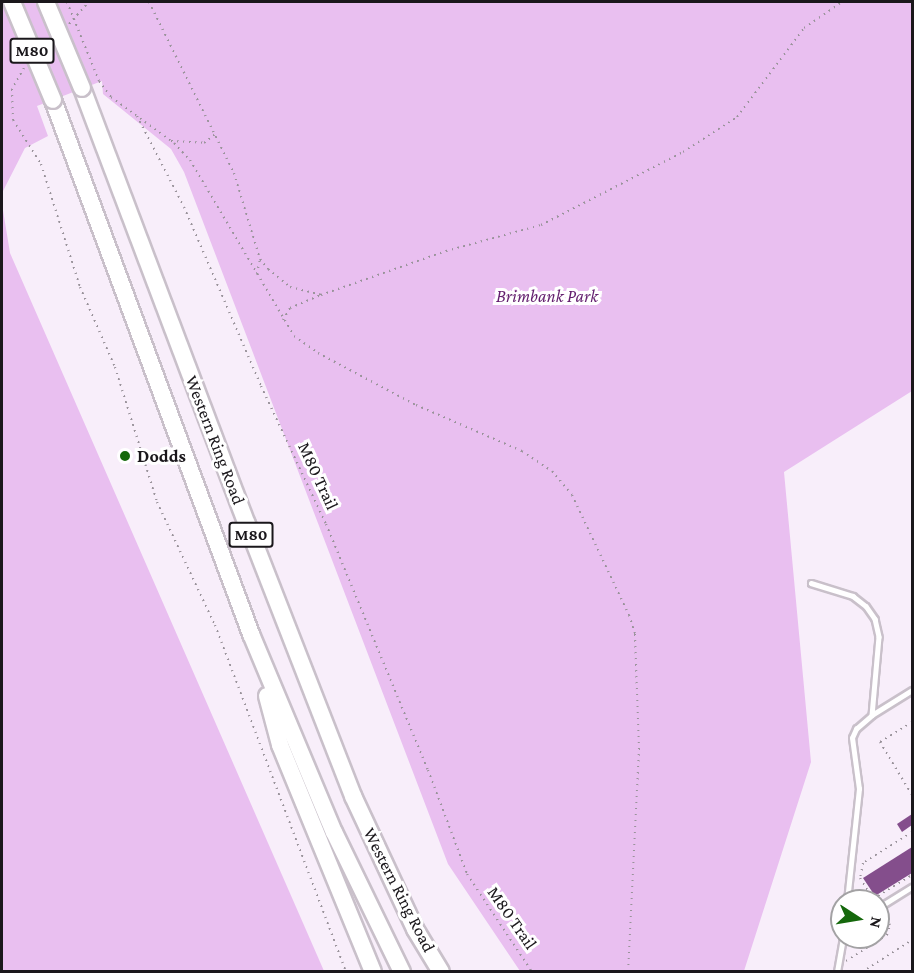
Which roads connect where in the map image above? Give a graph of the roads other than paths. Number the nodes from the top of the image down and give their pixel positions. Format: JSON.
{"nodes":[{"id":1,"x":12,"y":2,"type":"edge"},
{"id":2,"x":46,"y":2,"type":"edge"},
{"id":3,"x":811,"y":583,"type":"dead end"},
{"id":4,"x":251,"y":634,"type":"junction"},
{"id":5,"x":912,"y":690,"type":"edge"},
{"id":6,"x":872,"y":715,"type":"junction"},
{"id":7,"x":912,"y":887,"type":"edge"},
{"id":8,"x":848,"y":889,"type":"edge"},
{"id":9,"x":890,"y":901,"type":"edge"},
{"id":10,"x":841,"y":949,"type":"edge"},
{"id":11,"x":373,"y":972,"type":"edge"},
{"id":12,"x":402,"y":972,"type":"edge"},
{"id":13,"x":441,"y":972,"type":"edge"},
{"id":14,"x":837,"y":972,"type":"edge"}],
"edges":[{"from":1,"to":4,"type":"highway","name":"Western Ring Road","number":"M80","bridge":true},
{"from":2,"to":13,"type":"highway","name":"Western Ring Road","number":"M80","bridge":true},
{"from":3,"to":6,"type":"lane"},
{"from":4,"to":11,"type":"highway"},
{"from":4,"to":12,"type":"highway","name":"Western Ring Road","number":"M80"},
{"from":5,"to":6,"type":"lane"},
{"from":6,"to":8,"type":"lane"},
{"from":7,"to":9,"type":"lane"},
{"from":10,"to":14,"type":"lane"}]}
